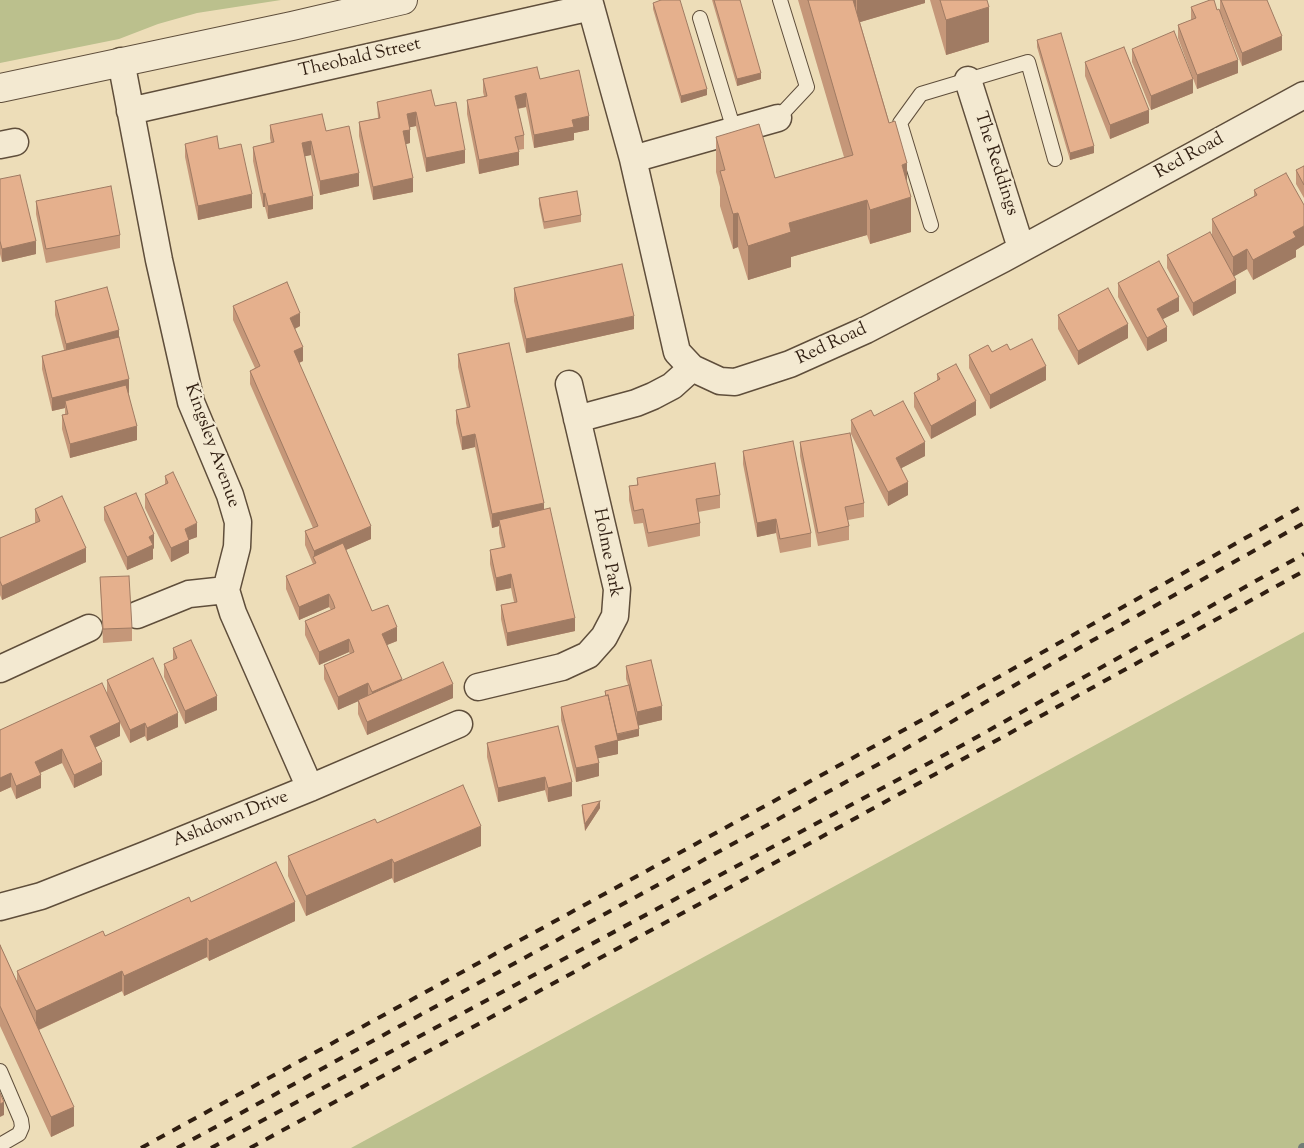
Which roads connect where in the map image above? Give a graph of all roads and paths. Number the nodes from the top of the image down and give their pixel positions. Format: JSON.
{"nodes":[{"id":1,"x":403,"y":0,"type":"edge"},
{"id":2,"x":780,"y":0,"type":"edge"},
{"id":3,"x":590,"y":3,"type":"edge"},
{"id":4,"x":368,"y":4,"type":"edge"},
{"id":5,"x":700,"y":18,"type":"dead end"},
{"id":6,"x":121,"y":61,"type":"junction"},
{"id":7,"x":968,"y":80,"type":"junction"},
{"id":8,"x":0,"y":88,"type":"edge"},
{"id":9,"x":1304,"y":95,"type":"edge"},
{"id":10,"x":130,"y":111,"type":"junction"},
{"id":11,"x":778,"y":118,"type":"joint"},
{"id":12,"x":734,"y":130,"type":"junction"},
{"id":13,"x":633,"y":159,"type":"junction"},
{"id":14,"x":1055,"y":159,"type":"dead end"},
{"id":15,"x":931,"y":225,"type":"dead end"},
{"id":16,"x":1021,"y":248,"type":"junction"},
{"id":17,"x":692,"y":368,"type":"junction"},
{"id":18,"x":569,"y":384,"type":"dead end"},
{"id":19,"x":577,"y":419,"type":"junction"},
{"id":20,"x":226,"y":590,"type":"junction"},
{"id":21,"x":137,"y":615,"type":"dead end"},
{"id":22,"x":89,"y":628,"type":"dead end"},
{"id":23,"x":0,"y":669,"type":"edge"},
{"id":24,"x":478,"y":687,"type":"dead end"},
{"id":25,"x":459,"y":724,"type":"dead end"},
{"id":26,"x":310,"y":788,"type":"junction"},
{"id":27,"x":0,"y":907,"type":"edge"},
{"id":28,"x":0,"y":1071,"type":"edge"},
{"id":29,"x":0,"y":1145,"type":"edge"}],
"edges":[{"from":1,"to":4,"type":"street"},
{"from":2,"to":11,"type":"lane"},
{"from":3,"to":10,"type":"street","name":"Theobald Street"},
{"from":3,"to":13,"type":"street","name":"Red Road"},
{"from":4,"to":6,"type":"street"},
{"from":5,"to":12,"type":"lane"},
{"from":6,"to":8,"type":"street"},
{"from":6,"to":10,"type":"street","name":"Kingsley Avenue"},
{"from":7,"to":14,"type":"lane"},
{"from":7,"to":15,"type":"lane"},
{"from":7,"to":16,"type":"street","name":"The Reddings"},
{"from":9,"to":16,"type":"street","name":"Red Road"},
{"from":10,"to":20,"type":"street","name":"Kingsley Avenue"},
{"from":11,"to":12,"type":"street"},
{"from":12,"to":13,"type":"street"},
{"from":13,"to":17,"type":"street","name":"Red Road"},
{"from":16,"to":17,"type":"street","name":"Red Road"},
{"from":17,"to":19,"type":"street"},
{"from":18,"to":19,"type":"street","name":"Holme Park"},
{"from":19,"to":24,"type":"street","name":"Holme Park"},
{"from":20,"to":21,"type":"street"},
{"from":20,"to":26,"type":"street","name":"Kingsley Avenue"},
{"from":22,"to":23,"type":"street"},
{"from":25,"to":26,"type":"street","name":"Ashdown Drive"},
{"from":26,"to":27,"type":"street","name":"Ashdown Drive"},
{"from":28,"to":29,"type":"lane"}]}
